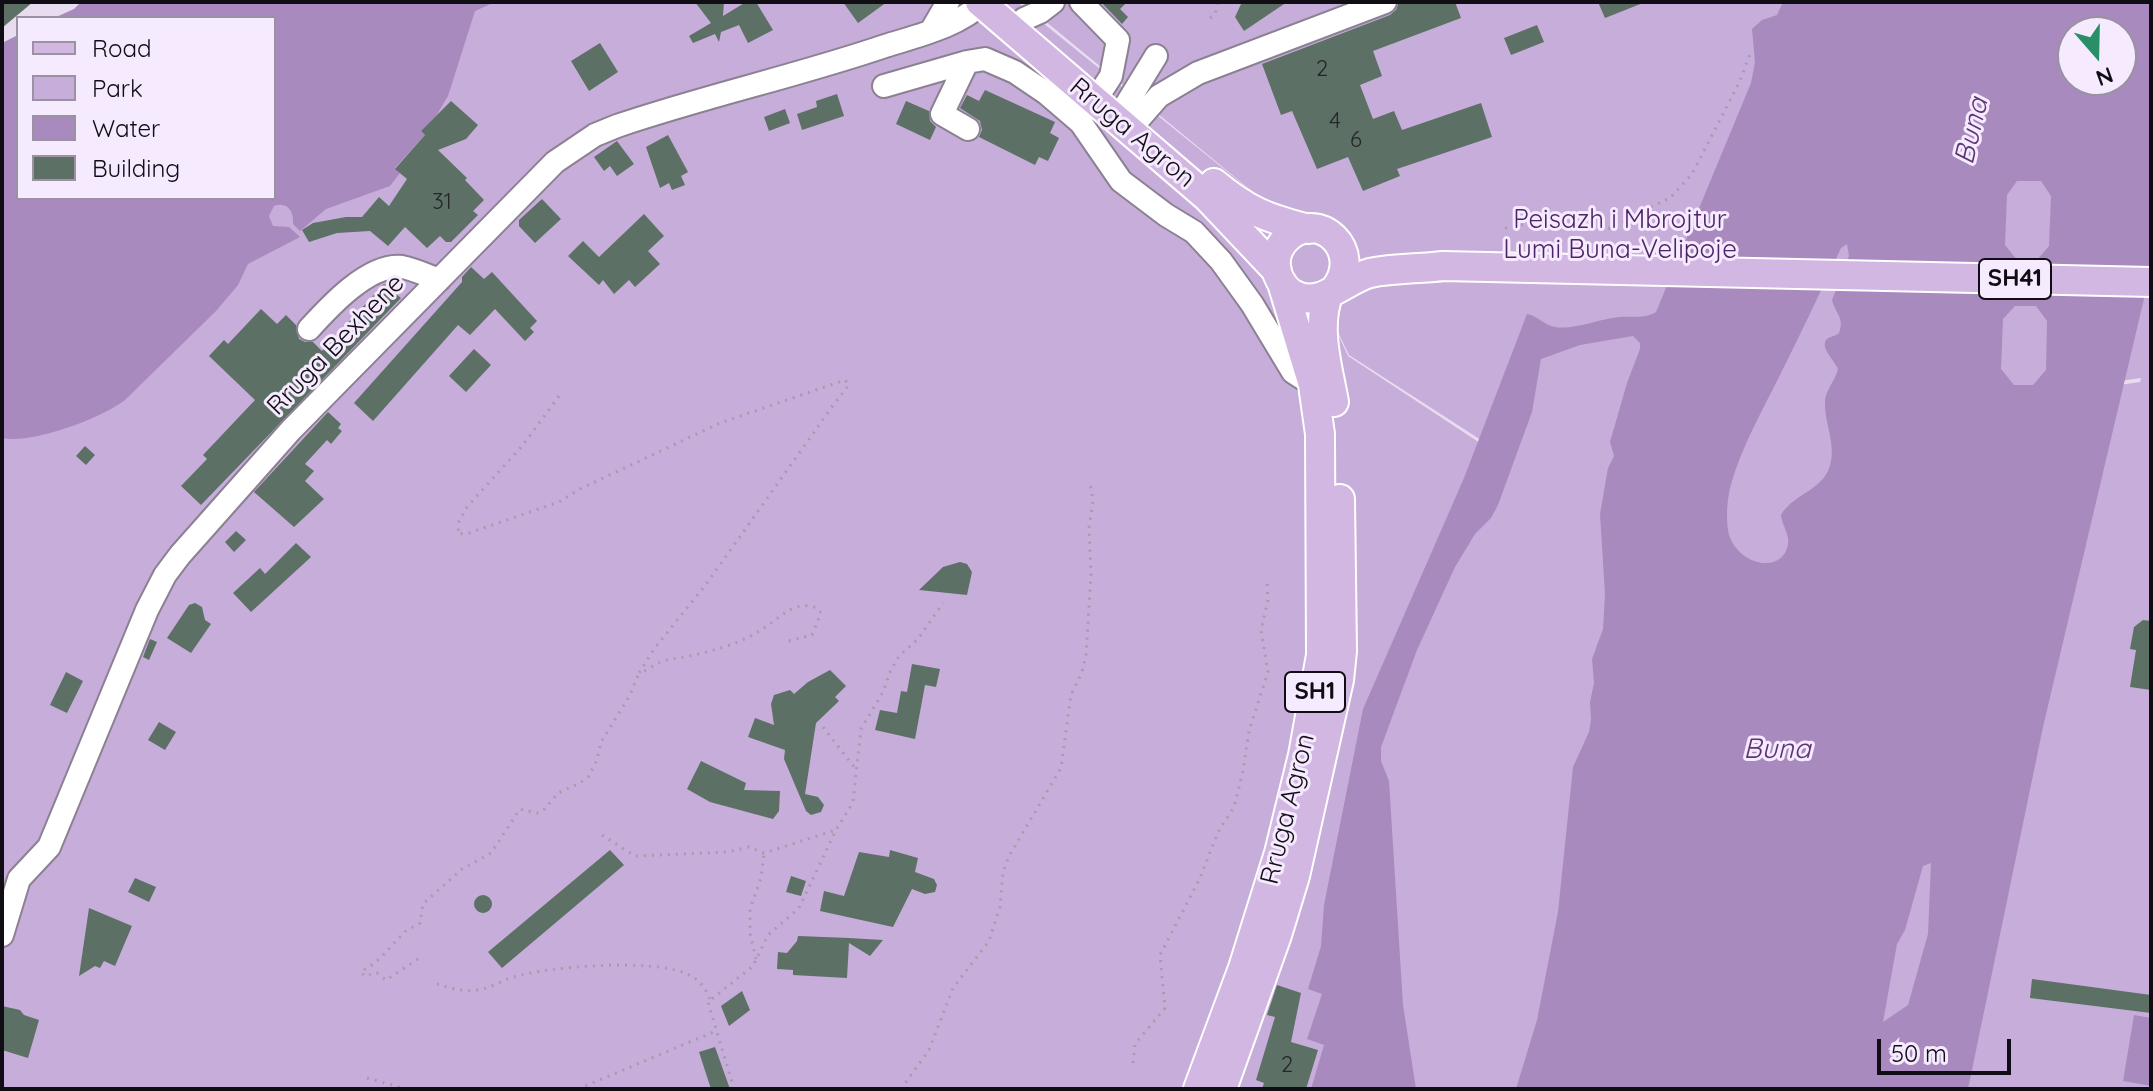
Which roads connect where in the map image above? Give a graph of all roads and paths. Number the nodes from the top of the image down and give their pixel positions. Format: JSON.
{"nodes":[{"id":1,"x":948,"y":2,"type":"edge"},
{"id":2,"x":1053,"y":2,"type":"edge"},
{"id":3,"x":1081,"y":2,"type":"edge"},
{"id":4,"x":1218,"y":2,"type":"edge"},
{"id":5,"x":1385,"y":2,"type":"edge"},
{"id":6,"x":995,"y":6,"type":"edge"},
{"id":7,"x":1210,"y":18,"type":"dead end"},
{"id":8,"x":931,"y":31,"type":"junction"},
{"id":9,"x":1750,"y":54,"type":"dead end"},
{"id":10,"x":1156,"y":56,"type":"dead end"},
{"id":11,"x":967,"y":62,"type":"junction"},
{"id":12,"x":884,"y":86,"type":"dead end"},
{"id":13,"x":1102,"y":90,"type":"junction"},
{"id":14,"x":1131,"y":114,"type":"junction"},
{"id":15,"x":968,"y":129,"type":"dead end"},
{"id":16,"x":1505,"y":228,"type":"dead end"},
{"id":17,"x":1309,"y":229,"type":"junction"},
{"id":18,"x":1339,"y":243,"type":"junction"},
{"id":19,"x":1443,"y":266,"type":"junction"},
{"id":20,"x":1279,"y":277,"type":"junction"},
{"id":21,"x":439,"y":280,"type":"junction"},
{"id":22,"x":2151,"y":282,"type":"edge"},
{"id":23,"x":1332,"y":291,"type":"junction"},
{"id":24,"x":309,"y":329,"type":"dead end"},
{"id":25,"x":1313,"y":385,"type":"junction"},
{"id":26,"x":559,"y":396,"type":"dead end"},
{"id":27,"x":1090,"y":483,"type":"dead end"},
{"id":28,"x":1267,"y":583,"type":"dead end"},
{"id":29,"x":943,"y":603,"type":"dead end"},
{"id":30,"x":785,"y":642,"type":"dead end"},
{"id":31,"x":639,"y":673,"type":"junction"},
{"id":32,"x":823,"y":727,"type":"dead end"},
{"id":33,"x":855,"y":768,"type":"junction"},
{"id":34,"x":836,"y":830,"type":"junction"},
{"id":35,"x":602,"y":835,"type":"dead end"},
{"id":36,"x":764,"y":853,"type":"junction"},
{"id":37,"x":2,"y":935,"type":"edge"},
{"id":38,"x":418,"y":959,"type":"dead end"},
{"id":39,"x":757,"y":960,"type":"junction"},
{"id":40,"x":437,"y":984,"type":"dead end"},
{"id":41,"x":710,"y":999,"type":"junction"},
{"id":42,"x":716,"y":1031,"type":"junction"},
{"id":43,"x":1133,"y":1063,"type":"dead end"},
{"id":44,"x":367,"y":1078,"type":"dead end"},
{"id":45,"x":406,"y":1089,"type":"edge"},
{"id":46,"x":578,"y":1089,"type":"edge"},
{"id":47,"x":734,"y":1089,"type":"edge"},
{"id":48,"x":901,"y":1089,"type":"edge"},
{"id":49,"x":1198,"y":1089,"type":"edge"},
{"id":50,"x":1222,"y":1089,"type":"edge"}],
"edges":[{"from":1,"to":8,"type":"street"},
{"from":2,"to":6,"type":"street","name":"Rruga Bexhene"},
{"from":3,"to":13,"type":"street"},
{"from":4,"to":7,"type":"path"},
{"from":5,"to":14,"type":"street"},
{"from":6,"to":8,"type":"street","name":"Rruga Bexhene"},
{"from":6,"to":13,"type":"main road","name":"Rruga Agron"},
{"from":6,"to":20,"type":"main road","name":"Rruga Agron","number":"SH1"},
{"from":8,"to":21,"type":"street","name":"Rruga Bexhene"},
{"from":9,"to":16,"type":"path"},
{"from":10,"to":14,"type":"street"},
{"from":11,"to":12,"type":"street"},
{"from":11,"to":15,"type":"street"},
{"from":11,"to":25,"type":"street"},
{"from":13,"to":14,"type":"main road","name":"Rruga Agron"},
{"from":14,"to":17,"type":"main road","name":"Rruga Agron"},
{"from":17,"to":18,"type":"main road"},
{"from":17,"to":20,"type":"main road"},
{"from":18,"to":19,"type":"main road","number":"SH41"},
{"from":18,"to":23,"type":"main road"},
{"from":19,"to":22,"type":"main road","number":"SH41"},
{"from":19,"to":23,"type":"main road","number":"SH41"},
{"from":20,"to":23,"type":"main road"},
{"from":20,"to":25,"type":"main road","name":"Rruga Agron","number":"SH1"},
{"from":21,"to":24,"type":"street"},
{"from":21,"to":37,"type":"street","name":"Rruga Bexhene"},
{"from":23,"to":50,"type":"main road","name":"Rruga Agron","number":"SH1"},
{"from":25,"to":49,"type":"main road","name":"Rruga Agron","number":"SH1"},
{"from":26,"to":31,"type":"path"},
{"from":27,"to":48,"type":"path"},
{"from":28,"to":43,"type":"path"},
{"from":29,"to":33,"type":"path"},
{"from":30,"to":31,"type":"path"},
{"from":31,"to":38,"type":"path"},
{"from":32,"to":33,"type":"path"},
{"from":33,"to":34,"type":"path"},
{"from":34,"to":36,"type":"path"},
{"from":34,"to":39,"type":"path"},
{"from":35,"to":36,"type":"path"},
{"from":36,"to":39,"type":"path"},
{"from":39,"to":41,"type":"path"},
{"from":40,"to":41,"type":"path"},
{"from":41,"to":42,"type":"path"},
{"from":42,"to":46,"type":"path"},
{"from":42,"to":47,"type":"path"},
{"from":44,"to":45,"type":"path"}]}
